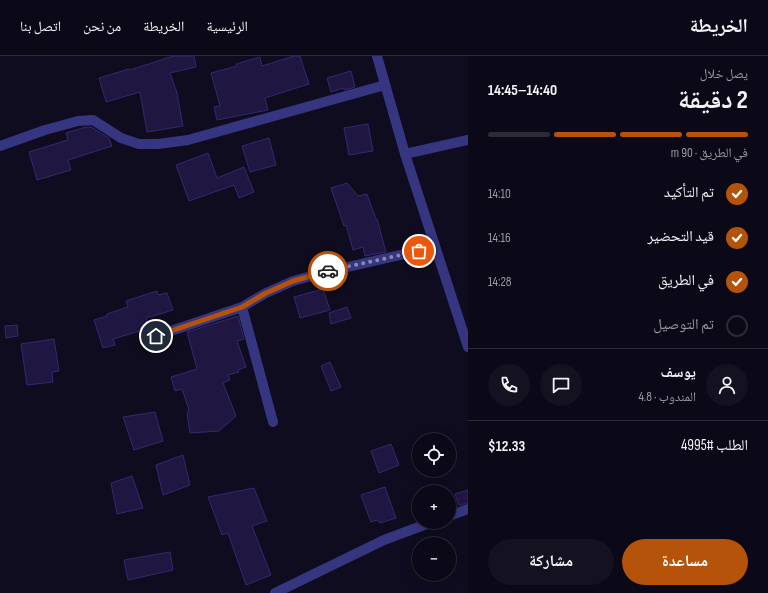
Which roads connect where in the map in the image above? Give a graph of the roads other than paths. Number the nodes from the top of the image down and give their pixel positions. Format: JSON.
{"nodes":[{"id":1,"x":377,"y":56,"type":"edge"},
{"id":2,"x":385,"y":85,"type":"junction"},
{"id":3,"x":468,"y":140,"type":"edge"},
{"id":4,"x":0,"y":146,"type":"edge"},
{"id":5,"x":405,"y":154,"type":"junction"},
{"id":6,"x":435,"y":248,"type":"junction"},
{"id":7,"x":242,"y":307,"type":"junction"},
{"id":8,"x":156,"y":336,"type":"dead end"},
{"id":9,"x":468,"y":347,"type":"edge"},
{"id":10,"x":273,"y":422,"type":"dead end"},
{"id":11,"x":468,"y":509,"type":"edge"},
{"id":12,"x":456,"y":513,"type":"edge"},
{"id":13,"x":413,"y":529,"type":"edge"},
{"id":14,"x":275,"y":593,"type":"edge"}],
"edges":[{"from":1,"to":2,"type":"street"},
{"from":2,"to":4,"type":"street"},
{"from":2,"to":5,"type":"street"},
{"from":3,"to":5,"type":"street"},
{"from":5,"to":6,"type":"street"},
{"from":6,"to":7,"type":"street"},
{"from":6,"to":9,"type":"street"},
{"from":7,"to":8,"type":"street"},
{"from":7,"to":10,"type":"street"},
{"from":11,"to":12,"type":"street"},
{"from":13,"to":14,"type":"street"}]}
